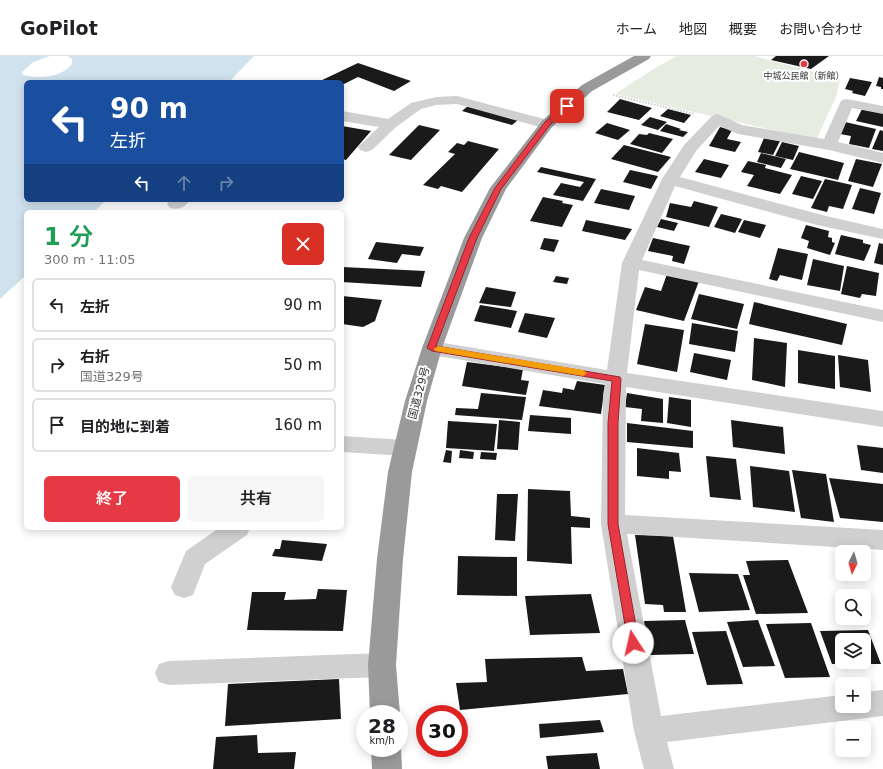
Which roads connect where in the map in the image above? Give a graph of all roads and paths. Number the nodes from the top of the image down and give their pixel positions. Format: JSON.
{"nodes":[{"id":1,"x":644,"y":56,"type":"edge"},
{"id":2,"x":587,"y":88,"type":"junction"},
{"id":3,"x":883,"y":110,"type":"edge"},
{"id":4,"x":344,"y":116,"type":"edge"},
{"id":5,"x":717,"y":119,"type":"junction"},
{"id":6,"x":391,"y":124,"type":"junction"},
{"id":7,"x":547,"y":124,"type":"junction"},
{"id":8,"x":829,"y":146,"type":"junction"},
{"id":9,"x":366,"y":147,"type":"dead end"},
{"id":10,"x":883,"y":158,"type":"edge"},
{"id":11,"x":670,"y":179,"type":"junction"},
{"id":12,"x":883,"y":234,"type":"edge"},
{"id":13,"x":631,"y":263,"type":"junction"},
{"id":14,"x":883,"y":316,"type":"edge"},
{"id":15,"x":432,"y":348,"type":"junction"},
{"id":16,"x":617,"y":379,"type":"junction"},
{"id":17,"x":883,"y":420,"type":"edge"},
{"id":18,"x":344,"y":444,"type":"edge"},
{"id":19,"x":405,"y":448,"type":"junction"},
{"id":20,"x":613,"y":524,"type":"junction"},
{"id":21,"x":235,"y":530,"type":"edge"},
{"id":22,"x":883,"y":540,"type":"edge"},
{"id":23,"x":184,"y":587,"type":"dead end"},
{"id":24,"x":382,"y":664,"type":"junction"},
{"id":25,"x":169,"y":673,"type":"dead end"},
{"id":26,"x":883,"y":703,"type":"edge"},
{"id":27,"x":871,"y":704,"type":"edge"},
{"id":28,"x":384,"y":705,"type":"edge"},
{"id":29,"x":835,"y":709,"type":"edge"},
{"id":30,"x":649,"y":732,"type":"junction"},
{"id":31,"x":386,"y":757,"type":"edge"},
{"id":32,"x":387,"y":769,"type":"edge"},
{"id":33,"x":659,"y":769,"type":"edge"}],
"edges":[{"from":1,"to":2,"type":"highway","name":"国道329号"},
{"from":2,"to":5,"type":"path"},
{"from":2,"to":7,"type":"highway","name":"国道329号"},
{"from":3,"to":8,"type":"street"},
{"from":4,"to":6,"type":"street"},
{"from":5,"to":8,"type":"street"},
{"from":5,"to":11,"type":"street"},
{"from":6,"to":7,"type":"street"},
{"from":6,"to":9,"type":"street"},
{"from":7,"to":15,"type":"highway","name":"国道329号"},
{"from":8,"to":10,"type":"street"},
{"from":11,"to":12,"type":"street"},
{"from":11,"to":13,"type":"street"},
{"from":13,"to":14,"type":"street"},
{"from":13,"to":16,"type":"street"},
{"from":15,"to":16,"type":"street"},
{"from":15,"to":19,"type":"highway","name":"国道329号"},
{"from":16,"to":17,"type":"street"},
{"from":16,"to":20,"type":"street"},
{"from":18,"to":19,"type":"street"},
{"from":19,"to":24,"type":"highway","name":"国道329号"},
{"from":20,"to":22,"type":"street"},
{"from":20,"to":30,"type":"street"},
{"from":21,"to":23,"type":"street"},
{"from":24,"to":25,"type":"street"},
{"from":24,"to":28,"type":"highway","name":"国道329号"},
{"from":26,"to":27,"type":"street"},
{"from":29,"to":30,"type":"street"},
{"from":30,"to":33,"type":"street"},
{"from":31,"to":32,"type":"highway"}]}
